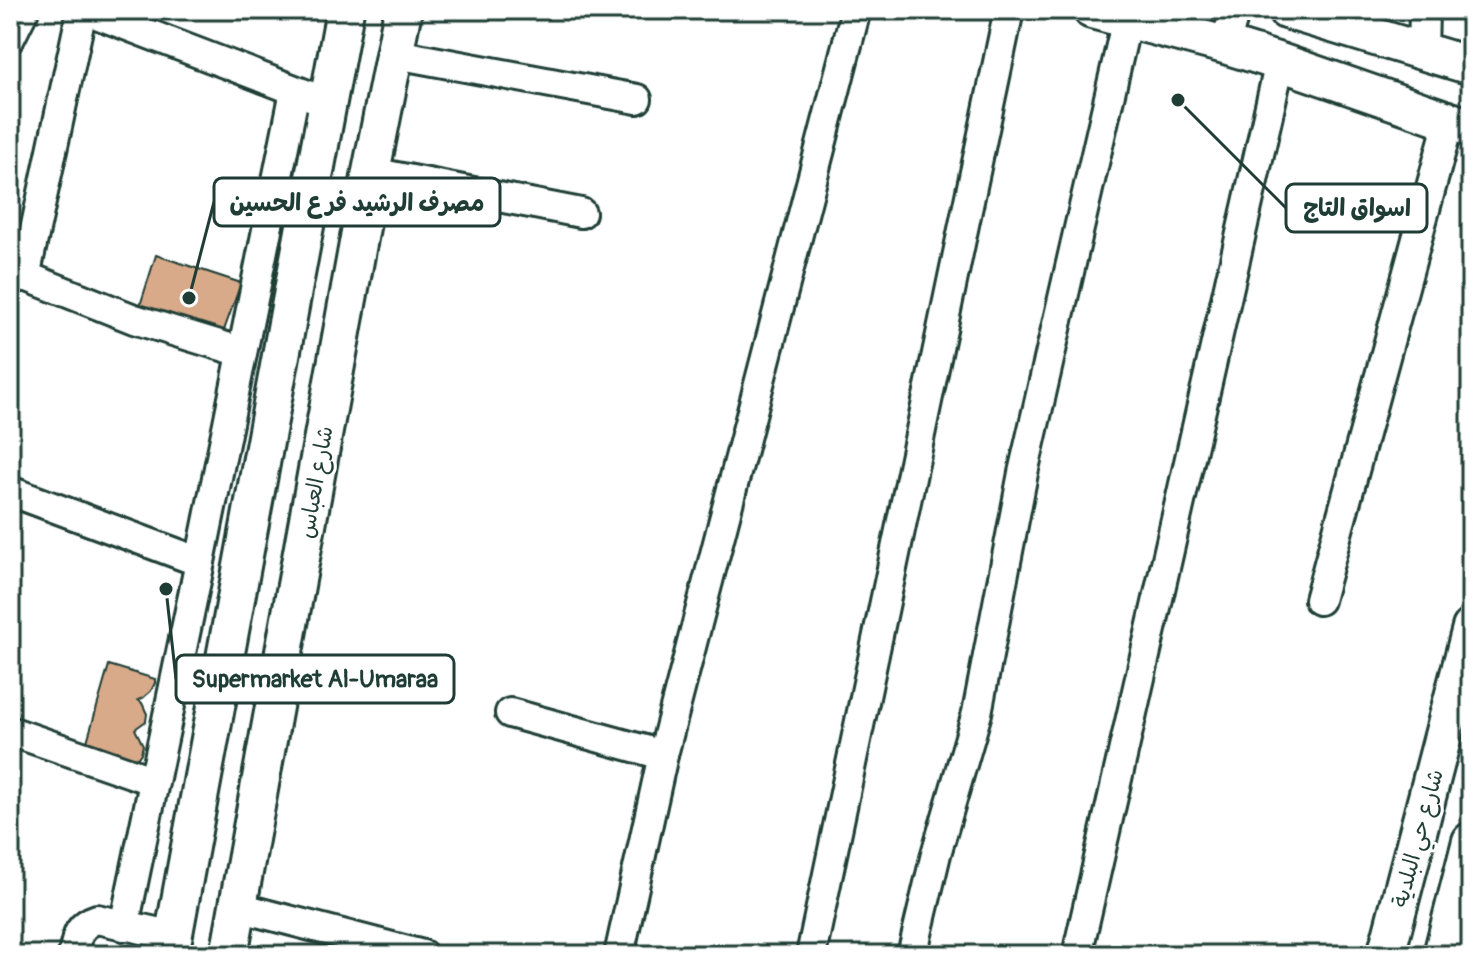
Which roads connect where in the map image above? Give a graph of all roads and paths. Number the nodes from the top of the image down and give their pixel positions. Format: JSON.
{"nodes":[{"id":1,"x":24,"y":10,"type":"edge"},
{"id":2,"x":84,"y":10,"type":"edge"},
{"id":3,"x":345,"y":10,"type":"edge"},
{"id":4,"x":403,"y":10,"type":"edge"},
{"id":5,"x":856,"y":10,"type":"edge"},
{"id":6,"x":1009,"y":10,"type":"edge"},
{"id":7,"x":1092,"y":10,"type":"edge"},
{"id":8,"x":1235,"y":10,"type":"edge"},
{"id":9,"x":1286,"y":10,"type":"edge"},
{"id":10,"x":1424,"y":10,"type":"edge"},
{"id":11,"x":1127,"y":19,"type":"junction"},
{"id":12,"x":10,"y":38,"type":"edge"},
{"id":13,"x":1225,"y":45,"type":"junction"},
{"id":14,"x":1423,"y":53,"type":"junction"},
{"id":15,"x":396,"y":54,"type":"junction"},
{"id":16,"x":1280,"y":62,"type":"junction"},
{"id":17,"x":1471,"y":66,"type":"edge"},
{"id":18,"x":311,"y":97,"type":"junction"},
{"id":19,"x":637,"y":99,"type":"dead end"},
{"id":20,"x":1460,"y":125,"type":"edge"},
{"id":21,"x":371,"y":172,"type":"junction"},
{"id":22,"x":581,"y":213,"type":"dead end"},
{"id":23,"x":18,"y":274,"type":"edge"},
{"id":24,"x":242,"y":352,"type":"junction"},
{"id":25,"x":10,"y":491,"type":"edge"},
{"id":26,"x":200,"y":562,"type":"junction"},
{"id":27,"x":1319,"y":600,"type":"dead end"},
{"id":28,"x":1471,"y":628,"type":"edge"},
{"id":29,"x":510,"y":713,"type":"dead end"},
{"id":30,"x":10,"y":731,"type":"edge"},
{"id":31,"x":663,"y":755,"type":"junction"},
{"id":32,"x":154,"y":781,"type":"junction"},
{"id":33,"x":1471,"y":841,"type":"edge"},
{"id":34,"x":238,"y":907,"type":"junction"},
{"id":35,"x":1462,"y":917,"type":"edge"},
{"id":36,"x":124,"y":926,"type":"junction"},
{"id":37,"x":172,"y":945,"type":"edge"},
{"id":38,"x":73,"y":955,"type":"edge"},
{"id":39,"x":229,"y":955,"type":"edge"},
{"id":40,"x":423,"y":955,"type":"edge"},
{"id":41,"x":619,"y":955,"type":"edge"},
{"id":42,"x":811,"y":955,"type":"edge"},
{"id":43,"x":912,"y":955,"type":"edge"},
{"id":44,"x":1077,"y":955,"type":"edge"},
{"id":45,"x":1386,"y":955,"type":"edge"},
{"id":46,"x":1442,"y":955,"type":"edge"}],
"edges":[{"from":1,"to":12,"type":"street"},
{"from":2,"to":18,"type":"street"},
{"from":2,"to":23,"type":"street"},
{"from":3,"to":18,"type":"main road"},
{"from":4,"to":15,"type":"main road","name":"شارع العباس"},
{"from":5,"to":31,"type":"street"},
{"from":6,"to":42,"type":"street"},
{"from":7,"to":11,"type":"main road"},
{"from":8,"to":13,"type":"street"},
{"from":9,"to":14,"type":"main road"},
{"from":10,"to":14,"type":"street"},
{"from":11,"to":13,"type":"main road"},
{"from":11,"to":43,"type":"street"},
{"from":13,"to":16,"type":"main road"},
{"from":14,"to":17,"type":"main road"},
{"from":15,"to":19,"type":"street"},
{"from":15,"to":21,"type":"main road","name":"شارع العباس"},
{"from":16,"to":20,"type":"main road"},
{"from":16,"to":44,"type":"street"},
{"from":18,"to":24,"type":"street"},
{"from":18,"to":37,"type":"main road"},
{"from":20,"to":27,"type":"street"},
{"from":21,"to":22,"type":"street"},
{"from":21,"to":34,"type":"main road","name":"شارع العباس"},
{"from":23,"to":24,"type":"street"},
{"from":24,"to":26,"type":"street"},
{"from":25,"to":26,"type":"street"},
{"from":26,"to":32,"type":"street"},
{"from":28,"to":45,"type":"main road","name":"شارع حي البلدية"},
{"from":29,"to":31,"type":"street"},
{"from":30,"to":32,"type":"street"},
{"from":31,"to":41,"type":"street"},
{"from":32,"to":36,"type":"street"},
{"from":33,"to":35,"type":"main road"},
{"from":34,"to":39,"type":"main road","name":"شارع العباس"},
{"from":34,"to":40,"type":"street"},
{"from":35,"to":46,"type":"main road"},
{"from":36,"to":37,"type":"street"},
{"from":36,"to":38,"type":"street"}]}
